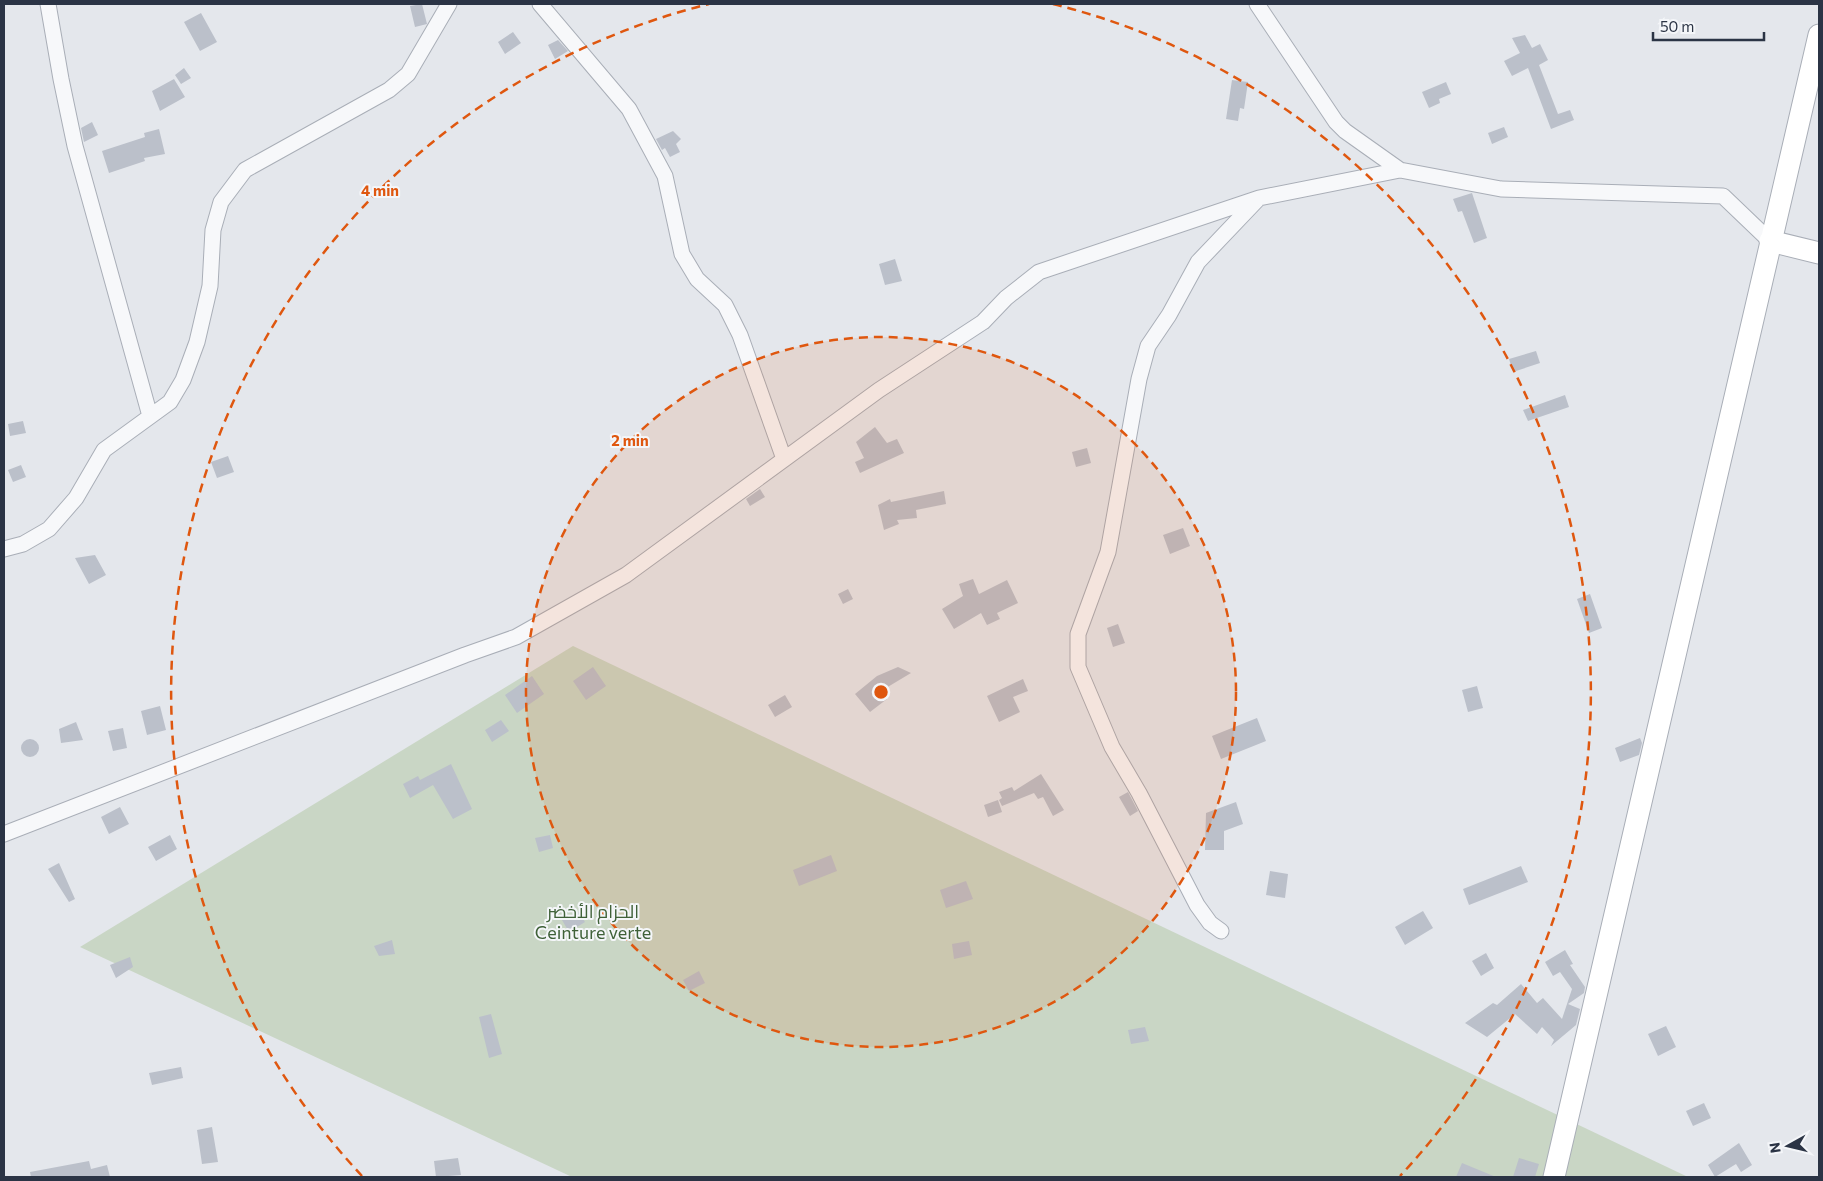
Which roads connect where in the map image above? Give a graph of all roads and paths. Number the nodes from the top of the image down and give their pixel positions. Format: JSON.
{"nodes":[{"id":1,"x":48,"y":4,"type":"edge"},
{"id":2,"x":449,"y":4,"type":"edge"},
{"id":3,"x":540,"y":4,"type":"edge"},
{"id":4,"x":1257,"y":4,"type":"edge"},
{"id":5,"x":1819,"y":35,"type":"edge"},
{"id":6,"x":1400,"y":170,"type":"junction"},
{"id":7,"x":1259,"y":198,"type":"junction"},
{"id":8,"x":1770,"y":241,"type":"junction"},
{"id":9,"x":1819,"y":253,"type":"edge"},
{"id":10,"x":150,"y":416,"type":"junction"},
{"id":11,"x":784,"y":459,"type":"junction"},
{"id":12,"x":4,"y":548,"type":"edge"},
{"id":13,"x":4,"y":834,"type":"edge"},
{"id":14,"x":1221,"y":931,"type":"dead end"},
{"id":15,"x":1554,"y":1177,"type":"edge"}],
"edges":[{"from":1,"to":10,"type":"street"},
{"from":2,"to":10,"type":"street"},
{"from":3,"to":11,"type":"street"},
{"from":4,"to":6,"type":"street"},
{"from":5,"to":8,"type":"street"},
{"from":6,"to":7,"type":"street"},
{"from":6,"to":8,"type":"street"},
{"from":7,"to":11,"type":"street"},
{"from":7,"to":14,"type":"street"},
{"from":8,"to":9,"type":"street"},
{"from":8,"to":15,"type":"street"},
{"from":10,"to":12,"type":"street"},
{"from":11,"to":13,"type":"street"}]}
